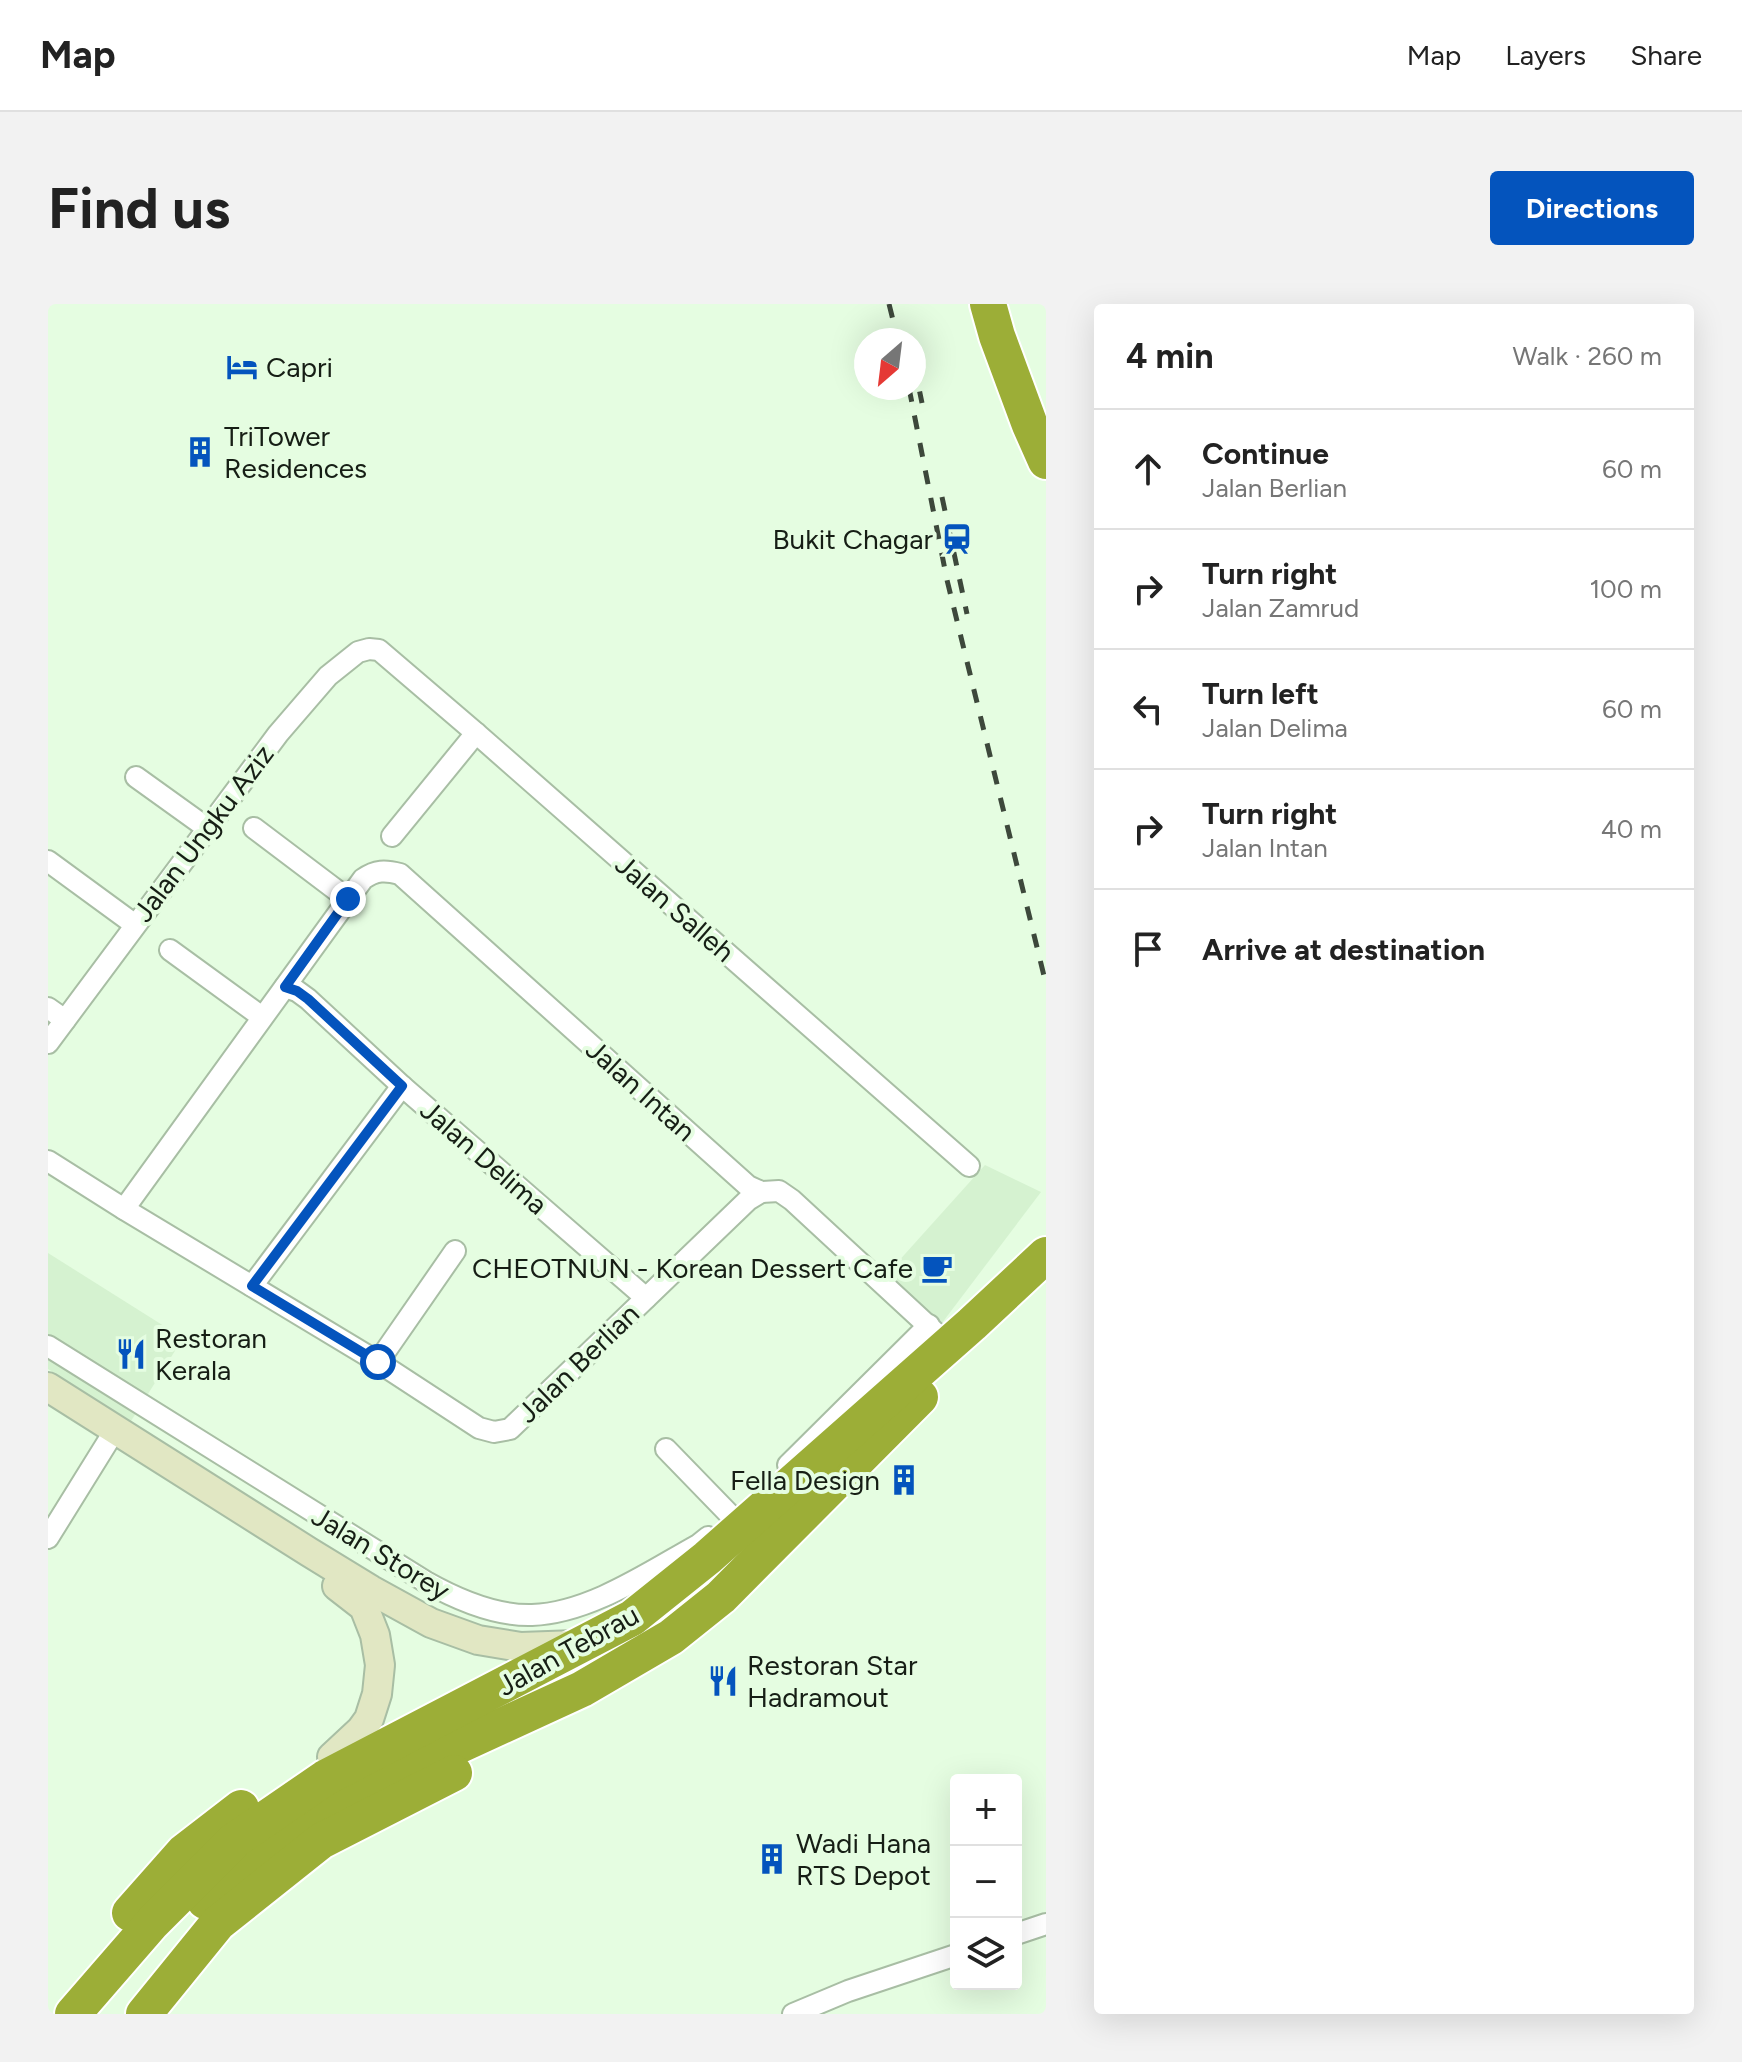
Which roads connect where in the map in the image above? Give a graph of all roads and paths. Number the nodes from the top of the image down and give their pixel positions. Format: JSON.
{"nodes":[{"id":1,"x":988,"y":304,"type":"edge"},
{"id":2,"x":1046,"y":461,"type":"edge"},
{"id":3,"x":379,"y":650,"type":"joint"},
{"id":4,"x":476,"y":733,"type":"junction"},
{"id":5,"x":136,"y":777,"type":"dead end"},
{"id":6,"x":207,"y":828,"type":"junction"},
{"id":7,"x":254,"y":828,"type":"dead end"},
{"id":8,"x":392,"y":836,"type":"dead end"},
{"id":9,"x":48,"y":861,"type":"edge"},
{"id":10,"x":348,"y":899,"type":"junction"},
{"id":11,"x":134,"y":924,"type":"junction"},
{"id":12,"x":170,"y":950,"type":"dead end"},
{"id":13,"x":285,"y":987,"type":"junction"},
{"id":14,"x":262,"y":1017,"type":"junction"},
{"id":15,"x":53,"y":1024,"type":"edge"},
{"id":16,"x":402,"y":1086,"type":"junction"},
{"id":17,"x":48,"y":1161,"type":"edge"},
{"id":18,"x":969,"y":1166,"type":"dead end"},
{"id":19,"x":761,"y":1192,"type":"junction"},
{"id":20,"x":124,"y":1209,"type":"junction"},
{"id":21,"x":455,"y":1251,"type":"dead end"},
{"id":22,"x":1046,"y":1255,"type":"edge"},
{"id":23,"x":252,"y":1286,"type":"junction"},
{"id":24,"x":1046,"y":1286,"type":"edge"},
{"id":25,"x":646,"y":1298,"type":"junction"},
{"id":26,"x":933,"y":1329,"type":"junction"},
{"id":27,"x":48,"y":1346,"type":"edge"},
{"id":28,"x":378,"y":1362,"type":"junction"},
{"id":29,"x":48,"y":1387,"type":"edge"},
{"id":30,"x":121,"y":1393,"type":"junction"},
{"id":31,"x":891,"y":1394,"type":"junction"},
{"id":32,"x":48,"y":1407,"type":"edge"},
{"id":33,"x":85,"y":1410,"type":"junction"},
{"id":34,"x":870,"y":1429,"type":"junction"},
{"id":35,"x":116,"y":1437,"type":"junction"},
{"id":36,"x":666,"y":1449,"type":"dead end"},
{"id":37,"x":732,"y":1517,"type":"junction"},
{"id":38,"x":48,"y":1538,"type":"edge"},
{"id":39,"x":581,"y":1645,"type":"junction"},
{"id":40,"x":582,"y":1689,"type":"junction"},
{"id":41,"x":410,"y":1734,"type":"junction"},
{"id":42,"x":332,"y":1757,"type":"junction"},
{"id":43,"x":1046,"y":1924,"type":"edge"},
{"id":44,"x":1022,"y":1932,"type":"edge"},
{"id":45,"x":950,"y":1957,"type":"edge"},
{"id":46,"x":48,"y":2007,"type":"edge"},
{"id":47,"x":73,"y":2014,"type":"edge"},
{"id":48,"x":101,"y":2014,"type":"edge"},
{"id":49,"x":144,"y":2014,"type":"edge"},
{"id":50,"x":793,"y":2014,"type":"edge"}],
"edges":[{"from":1,"to":2,"type":"highway"},
{"from":3,"to":4,"type":"street","name":"Jalan Salleh"},
{"from":3,"to":6,"type":"street","name":"Jalan Ungku Aziz"},
{"from":4,"to":8,"type":"street"},
{"from":4,"to":18,"type":"street","name":"Jalan Salleh"},
{"from":5,"to":6,"type":"street"},
{"from":6,"to":11,"type":"street","name":"Jalan Ungku Aziz"},
{"from":7,"to":10,"type":"street"},
{"from":9,"to":11,"type":"street"},
{"from":10,"to":13,"type":"street","name":"Jalan Intan"},
{"from":10,"to":19,"type":"street","name":"Jalan Intan"},
{"from":11,"to":15,"type":"street","name":"Jalan Ungku Aziz"},
{"from":12,"to":14,"type":"street"},
{"from":13,"to":14,"type":"street","name":"Jalan Intan"},
{"from":13,"to":16,"type":"street","name":"Jalan Delima"},
{"from":14,"to":20,"type":"street","name":"Jalan Intan"},
{"from":16,"to":23,"type":"street"},
{"from":16,"to":25,"type":"street","name":"Jalan Delima"},
{"from":17,"to":20,"type":"street","name":"Jalan Berlian"},
{"from":19,"to":25,"type":"street","name":"Jalan Berlian"},
{"from":19,"to":26,"type":"street","name":"Jalan Intan"},
{"from":20,"to":23,"type":"street","name":"Jalan Berlian"},
{"from":21,"to":28,"type":"street"},
{"from":22,"to":31,"type":"highway","name":"Jalan Tebrau"},
{"from":23,"to":28,"type":"street","name":"Jalan Berlian"},
{"from":24,"to":34,"type":"highway","name":"Jalan Tebrau"},
{"from":25,"to":28,"type":"street","name":"Jalan Berlian"},
{"from":26,"to":31,"type":"highway"},
{"from":26,"to":37,"type":"street"},
{"from":27,"to":30,"type":"street","name":"Jalan Storey"},
{"from":29,"to":33,"type":"main road","name":"Jalan Storey"},
{"from":30,"to":33,"type":"street"},
{"from":30,"to":35,"type":"street"},
{"from":30,"to":37,"type":"street","name":"Jalan Storey"},
{"from":31,"to":34,"type":"highway","name":"Jalan Tebrau"},
{"from":32,"to":35,"type":"main road","name":"Jalan Storey"},
{"from":33,"to":35,"type":"main road","name":"Jalan Storey"},
{"from":34,"to":39,"type":"highway","name":"Jalan Tebrau"},
{"from":34,"to":40,"type":"highway","name":"Jalan Tebrau"},
{"from":35,"to":38,"type":"street"},
{"from":35,"to":39,"type":"main road","name":"Jalan Storey"},
{"from":35,"to":42,"type":"main road","name":"Jalan Storey"},
{"from":36,"to":37,"type":"street"},
{"from":39,"to":41,"type":"highway","name":"Jalan Tebrau"},
{"from":40,"to":48,"type":"highway","name":"Jalan Tebrau"},
{"from":40,"to":49,"type":"highway"},
{"from":41,"to":42,"type":"highway"},
{"from":41,"to":47,"type":"highway","name":"Jalan Tebrau"},
{"from":42,"to":46,"type":"highway"},
{"from":43,"to":44,"type":"street"},
{"from":45,"to":50,"type":"street"}]}
